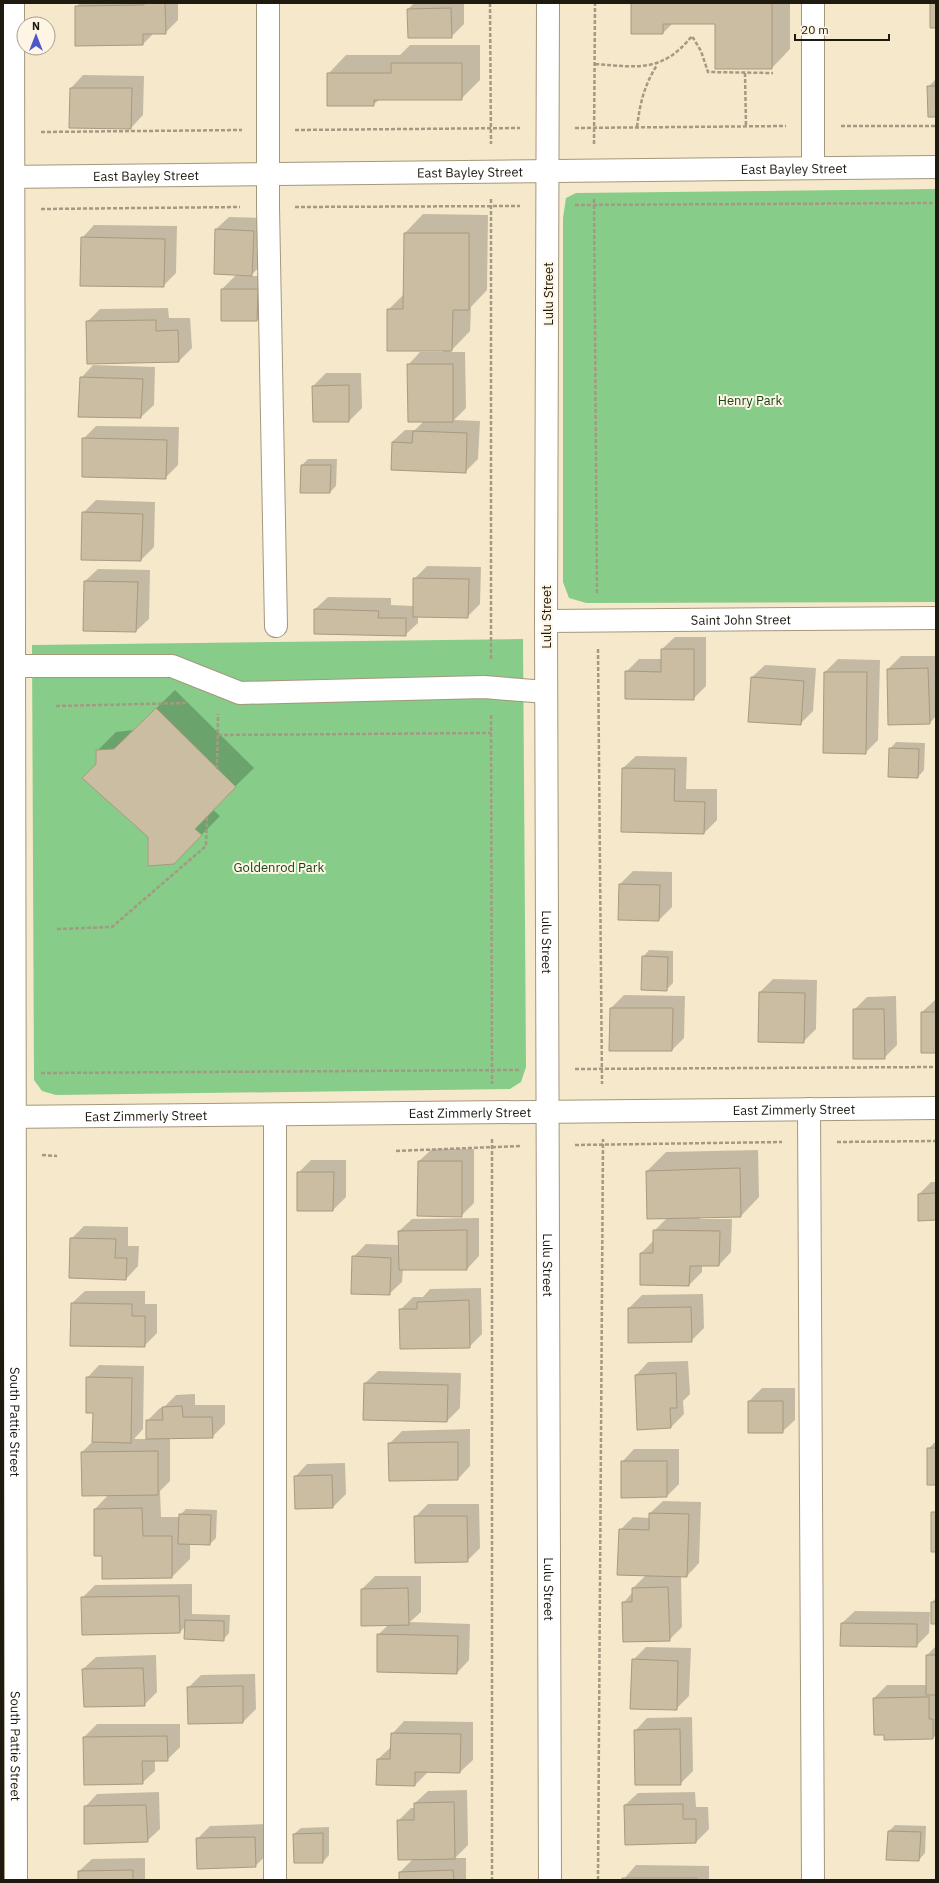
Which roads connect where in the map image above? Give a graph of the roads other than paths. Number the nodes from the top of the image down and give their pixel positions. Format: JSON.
{"nodes":[{"id":1,"x":13,"y":3,"type":"edge"},
{"id":2,"x":268,"y":3,"type":"edge"},
{"id":3,"x":548,"y":3,"type":"edge"},
{"id":4,"x":813,"y":3,"type":"edge"},
{"id":5,"x":936,"y":167,"type":"edge"},
{"id":6,"x":813,"y":168,"type":"junction"},
{"id":7,"x":549,"y":171,"type":"junction"},
{"id":8,"x":268,"y":174,"type":"junction"},
{"id":9,"x":8,"y":177,"type":"edge"},
{"id":10,"x":936,"y":618,"type":"edge"},
{"id":11,"x":546,"y":621,"type":"junction"},
{"id":12,"x":276,"y":626,"type":"dead end"},
{"id":13,"x":13,"y":666,"type":"junction"},
{"id":14,"x":546,"y":692,"type":"junction"},
{"id":15,"x":936,"y":1108,"type":"edge"},
{"id":16,"x":809,"y":1109,"type":"junction"},
{"id":17,"x":548,"y":1112,"type":"junction"},
{"id":18,"x":275,"y":1115,"type":"junction"},
{"id":19,"x":8,"y":1117,"type":"edge"},
{"id":20,"x":16,"y":1880,"type":"edge"},
{"id":21,"x":276,"y":1880,"type":"edge"},
{"id":22,"x":550,"y":1880,"type":"edge"},
{"id":23,"x":813,"y":1880,"type":"edge"}],
"edges":[{"from":1,"to":9,"type":"street","name":"South Pattie Street"},
{"from":2,"to":8,"type":"street"},
{"from":3,"to":7,"type":"street","name":"Lulu Street"},
{"from":4,"to":6,"type":"street"},
{"from":5,"to":6,"type":"street","name":"East Bayley Street"},
{"from":6,"to":7,"type":"street","name":"East Bayley Street"},
{"from":7,"to":8,"type":"street","name":"East Bayley Street"},
{"from":7,"to":11,"type":"street","name":"Lulu Street"},
{"from":8,"to":9,"type":"street","name":"East Bayley Street"},
{"from":8,"to":12,"type":"street"},
{"from":9,"to":13,"type":"street","name":"South Pattie Street"},
{"from":10,"to":11,"type":"street","name":"Saint John Street"},
{"from":11,"to":14,"type":"street","name":"Lulu Street"},
{"from":13,"to":14,"type":"street"},
{"from":13,"to":19,"type":"street","name":"South Pattie Street"},
{"from":14,"to":17,"type":"street","name":"Lulu Street"},
{"from":15,"to":16,"type":"street","name":"East Zimmerly Street"},
{"from":16,"to":17,"type":"street","name":"East Zimmerly Street"},
{"from":16,"to":23,"type":"street"},
{"from":17,"to":18,"type":"street","name":"East Zimmerly Street"},
{"from":17,"to":22,"type":"street","name":"Lulu Street"},
{"from":18,"to":19,"type":"street","name":"East Zimmerly Street"},
{"from":18,"to":21,"type":"street"},
{"from":19,"to":20,"type":"street","name":"South Pattie Street"}]}
